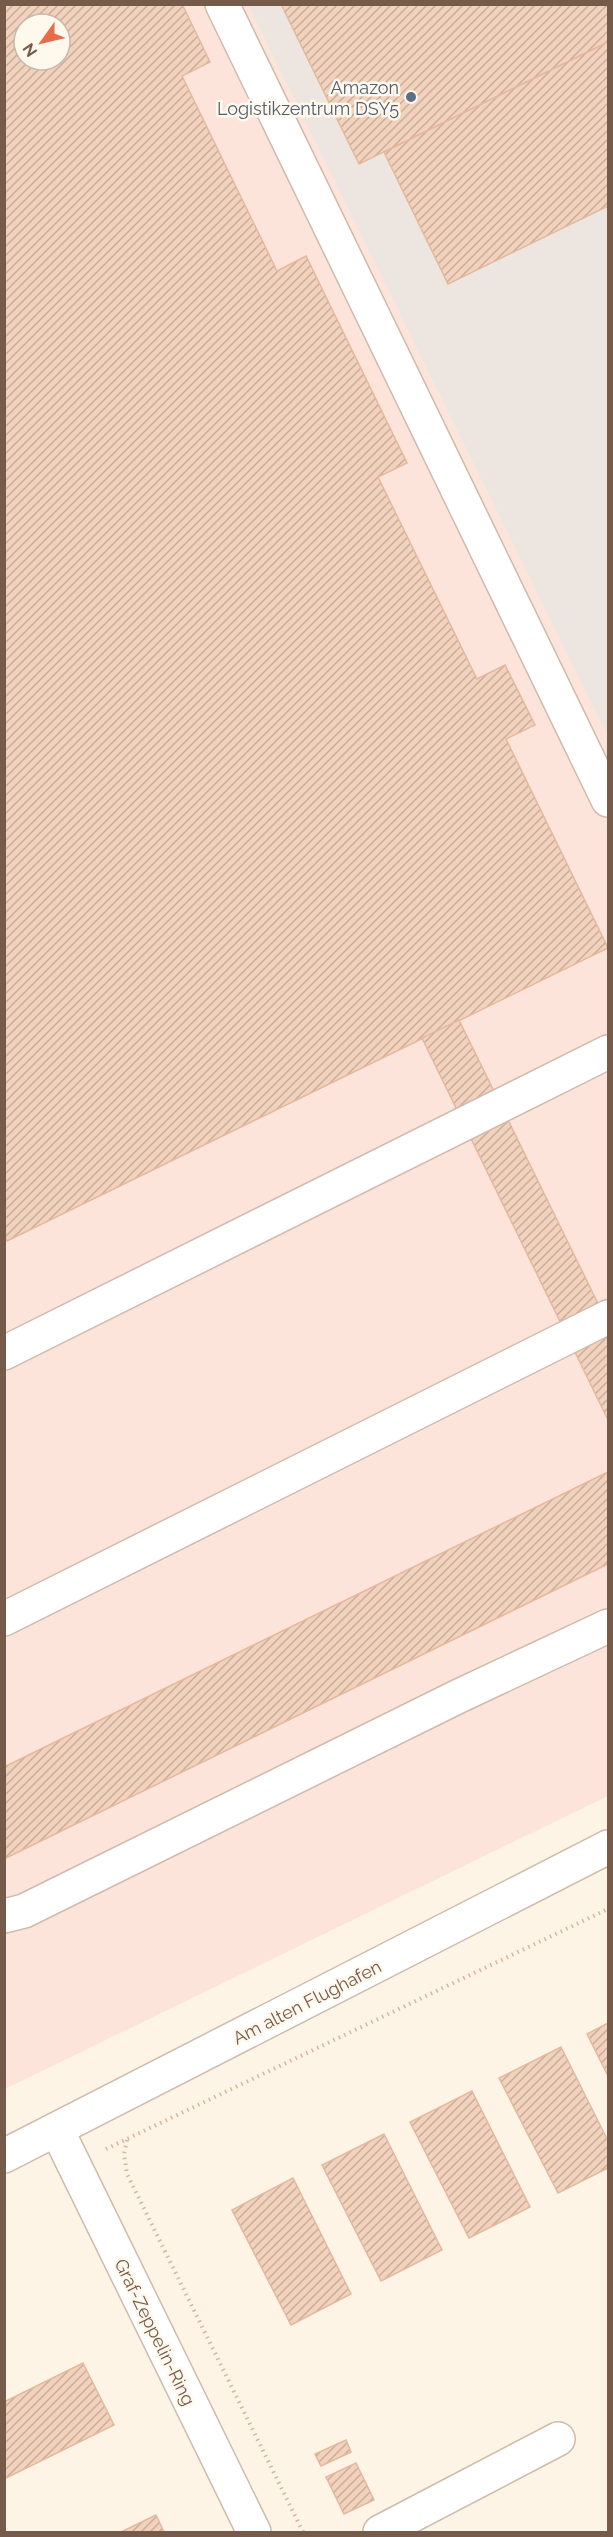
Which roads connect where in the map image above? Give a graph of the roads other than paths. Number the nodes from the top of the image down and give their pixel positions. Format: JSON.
{"nodes":[{"id":1,"x":222,"y":4,"type":"edge"},
{"id":2,"x":609,"y":800,"type":"edge"},
{"id":3,"x":609,"y":1052,"type":"edge"},
{"id":4,"x":609,"y":1317,"type":"edge"},
{"id":5,"x":4,"y":1353,"type":"edge"},
{"id":6,"x":4,"y":1619,"type":"edge"},
{"id":7,"x":609,"y":1626,"type":"edge"},
{"id":8,"x":609,"y":1847,"type":"edge"},
{"id":9,"x":4,"y":1916,"type":"edge"},
{"id":10,"x":57,"y":2130,"type":"junction"},
{"id":11,"x":4,"y":2156,"type":"edge"},
{"id":12,"x":558,"y":2439,"type":"dead end"},
{"id":13,"x":254,"y":2532,"type":"edge"},
{"id":14,"x":380,"y":2532,"type":"edge"}],
"edges":[{"from":1,"to":2,"type":"street"},
{"from":3,"to":5,"type":"street"},
{"from":4,"to":6,"type":"street"},
{"from":7,"to":9,"type":"street"},
{"from":8,"to":10,"type":"street","name":"Am alten Flughafen"},
{"from":10,"to":11,"type":"street","name":"Am alten Flughafen"},
{"from":10,"to":13,"type":"street","name":"Graf-Zeppelin-Ring"},
{"from":12,"to":14,"type":"street"}]}
